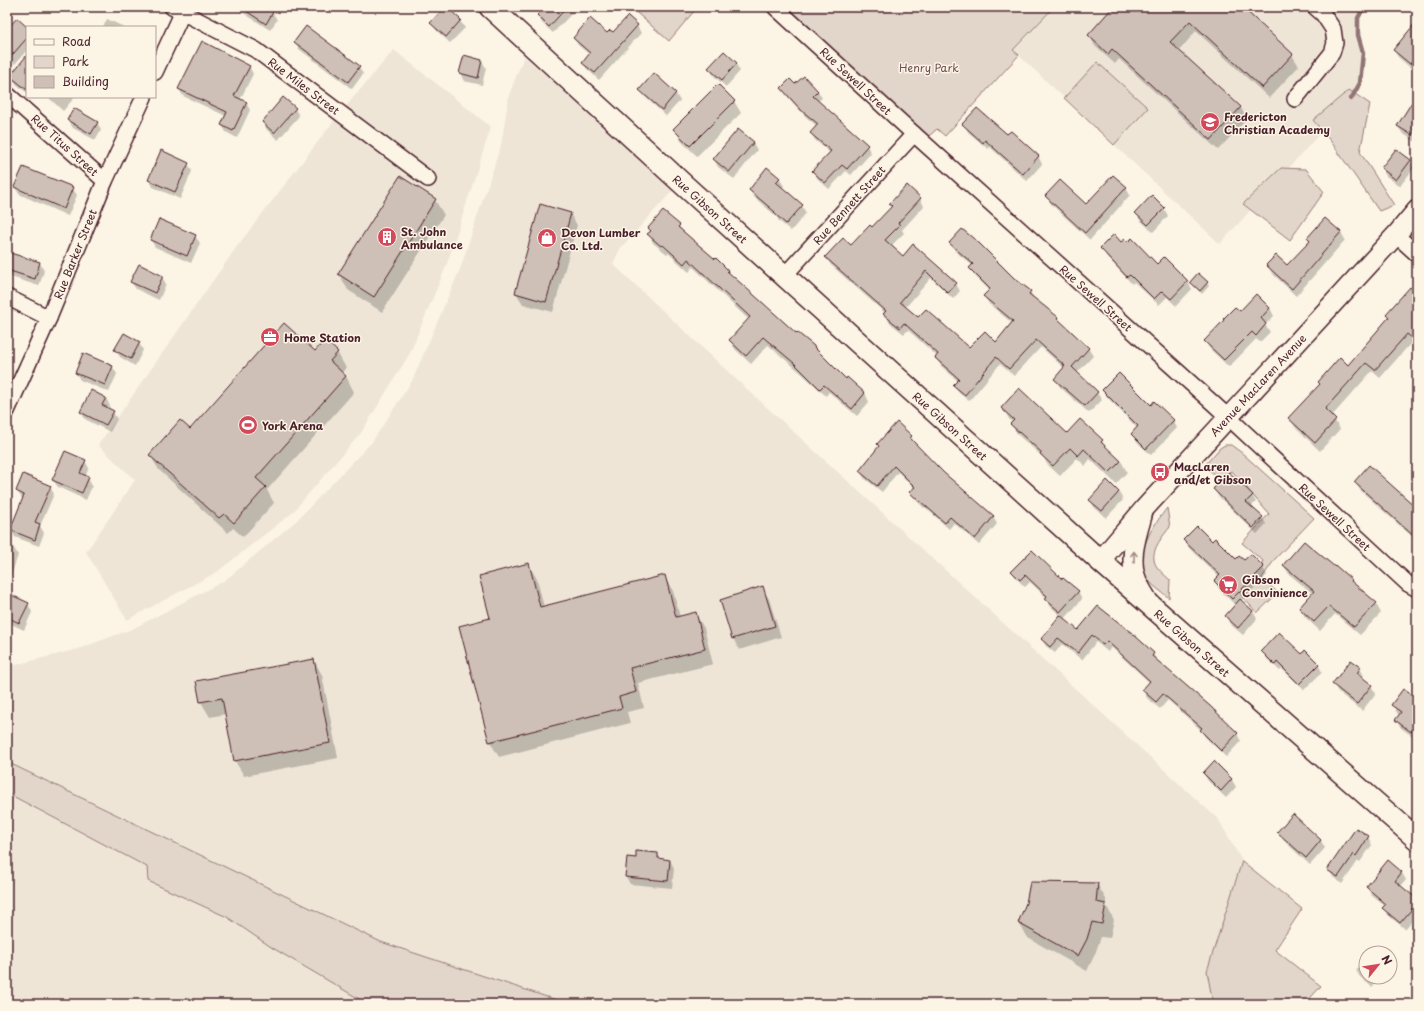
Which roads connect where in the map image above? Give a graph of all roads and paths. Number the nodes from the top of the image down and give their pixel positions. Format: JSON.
{"nodes":[{"id":1,"x":490,"y":7,"type":"edge"},
{"id":2,"x":775,"y":7,"type":"edge"},
{"id":3,"x":1315,"y":7,"type":"edge"},
{"id":4,"x":180,"y":9,"type":"edge"},
{"id":5,"x":156,"y":69,"type":"edge"},
{"id":6,"x":7,"y":94,"type":"edge"},
{"id":7,"x":144,"y":98,"type":"edge"},
{"id":8,"x":1295,"y":99,"type":"dead end"},
{"id":9,"x":914,"y":134,"type":"junction"},
{"id":10,"x":428,"y":179,"type":"dead end"},
{"id":11,"x":105,"y":181,"type":"junction"},
{"id":12,"x":1417,"y":210,"type":"edge"},
{"id":13,"x":1396,"y":235,"type":"junction"},
{"id":14,"x":1417,"y":254,"type":"edge"},
{"id":15,"x":784,"y":276,"type":"junction"},
{"id":16,"x":7,"y":297,"type":"edge"},
{"id":17,"x":49,"y":318,"type":"junction"},
{"id":18,"x":7,"y":411,"type":"edge"},
{"id":19,"x":1227,"y":417,"type":"junction"},
{"id":20,"x":1144,"y":509,"type":"junction"},
{"id":21,"x":1100,"y":561,"type":"junction"},
{"id":22,"x":1417,"y":589,"type":"edge"},
{"id":23,"x":1151,"y":607,"type":"junction"},
{"id":24,"x":1417,"y":839,"type":"edge"}],
"edges":[{"from":1,"to":15,"type":"main road","name":"Rue Gibson Street"},
{"from":2,"to":9,"type":"street","name":"Rue Sewell Street"},
{"from":3,"to":8,"type":"street"},
{"from":4,"to":5,"type":"street"},
{"from":4,"to":10,"type":"street","name":"Rue Miles Street"},
{"from":6,"to":11,"type":"street","name":"Rue Titus Street"},
{"from":7,"to":11,"type":"street","name":"Rue Barker Street"},
{"from":9,"to":15,"type":"street","name":"Rue Bennett Street"},
{"from":9,"to":19,"type":"street","name":"Rue Sewell Street"},
{"from":11,"to":17,"type":"street","name":"Rue Barker Street"},
{"from":12,"to":13,"type":"street","name":"Avenue MacLaren Avenue"},
{"from":13,"to":14,"type":"street"},
{"from":13,"to":19,"type":"street","name":"Avenue MacLaren Avenue"},
{"from":15,"to":21,"type":"main road","name":"Rue Gibson Street"},
{"from":16,"to":17,"type":"street"},
{"from":17,"to":18,"type":"street","name":"Rue Barker Street"},
{"from":19,"to":20,"type":"street","name":"Avenue MacLaren Avenue"},
{"from":19,"to":22,"type":"street","name":"Rue Sewell Street"},
{"from":20,"to":21,"type":"street","name":"Avenue MacLaren Avenue"},
{"from":23,"to":20,"type":"street","one_way":true},
{"from":21,"to":23,"type":"main road","name":"Rue Gibson Street"},
{"from":23,"to":24,"type":"main road","name":"Rue Gibson Street"}]}
